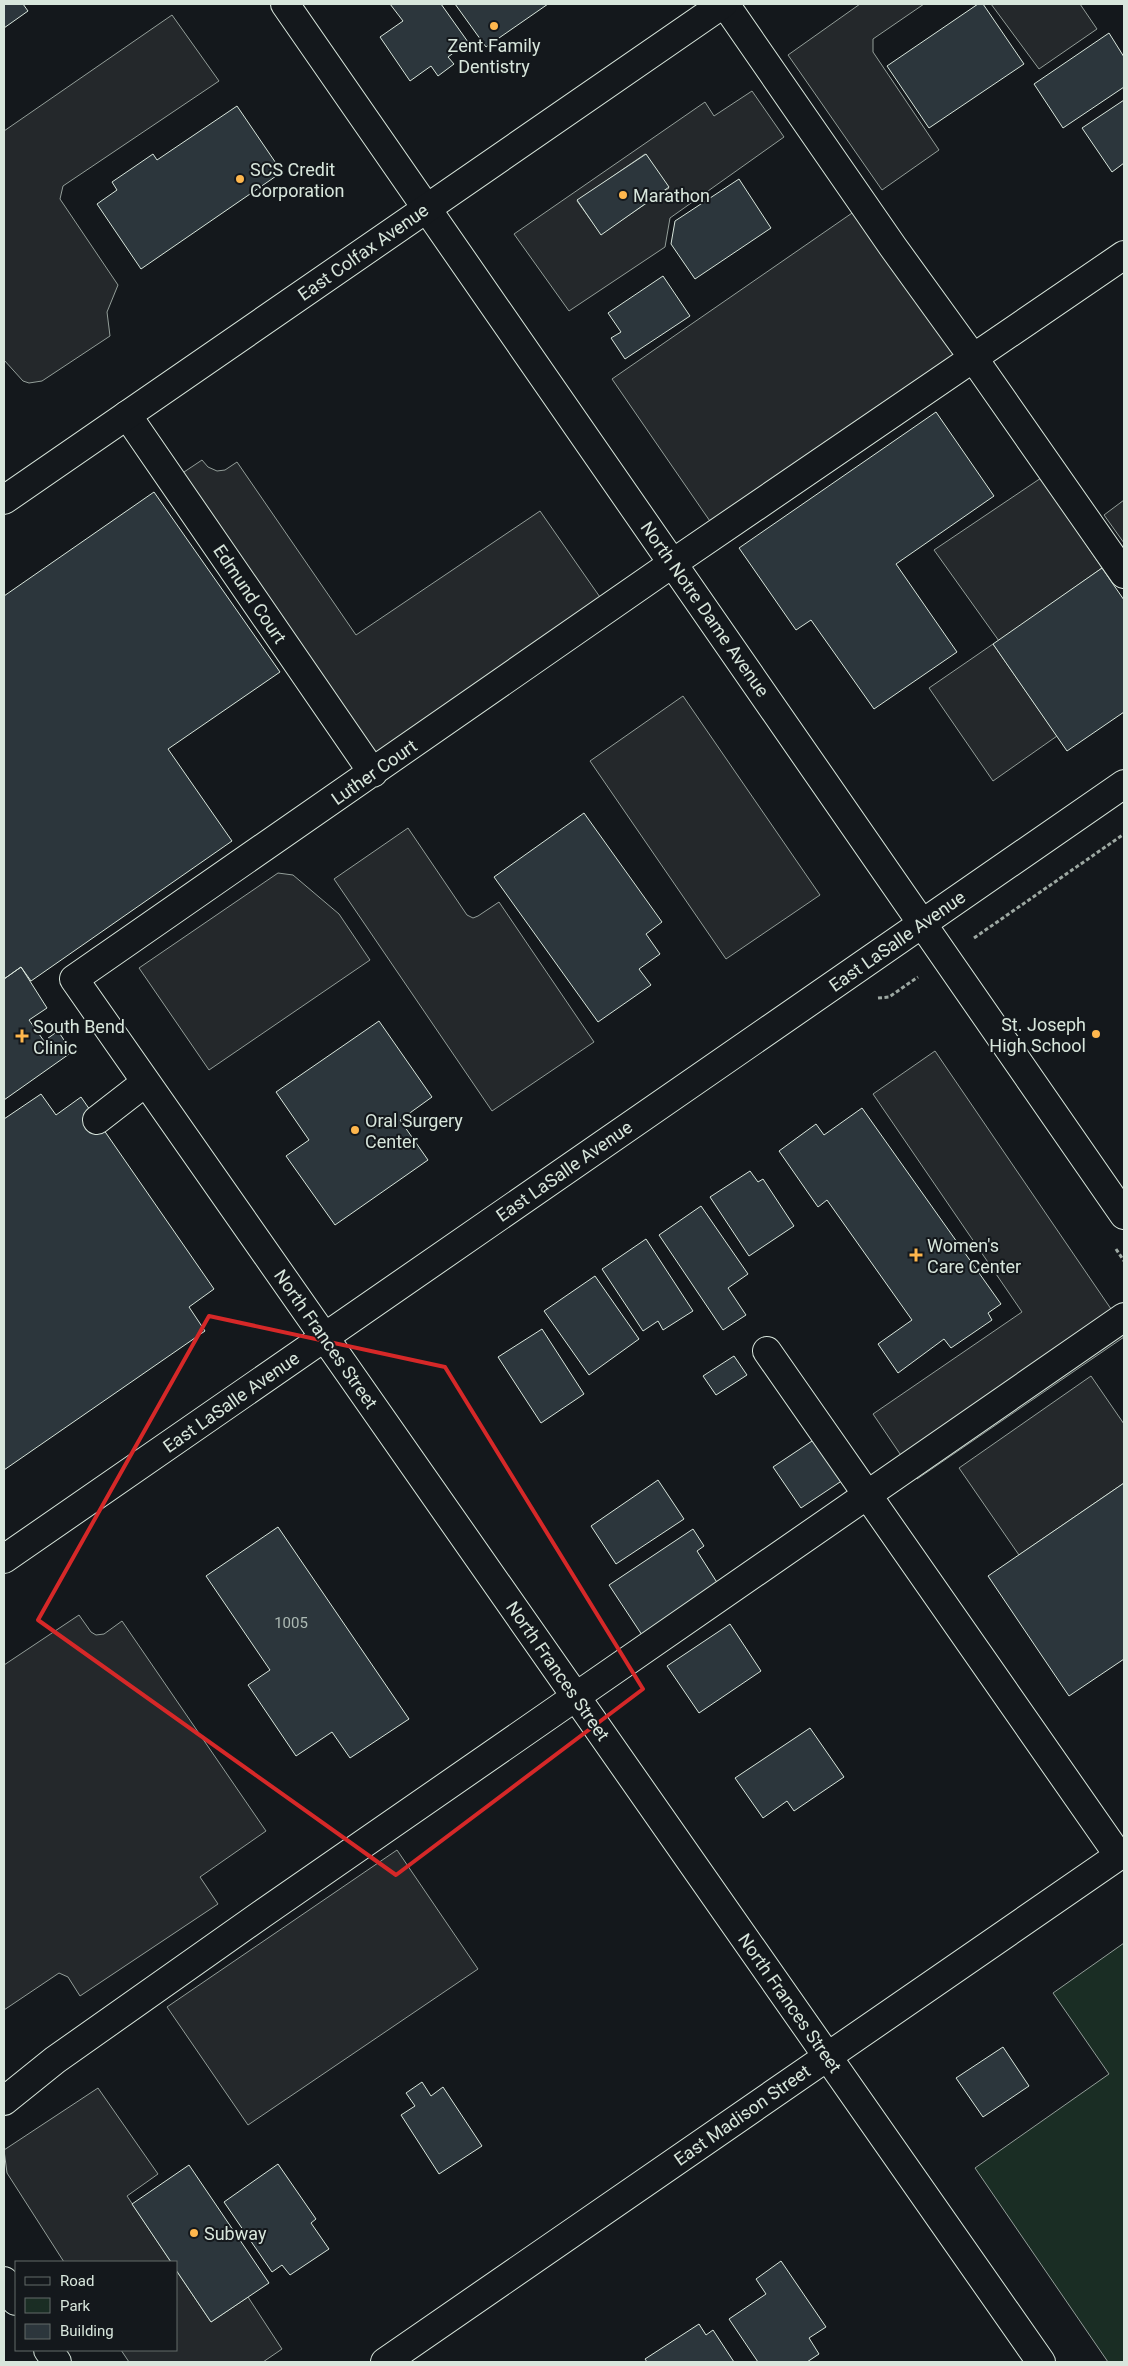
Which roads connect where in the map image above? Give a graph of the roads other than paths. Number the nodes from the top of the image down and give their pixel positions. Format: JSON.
{"nodes":[{"id":1,"x":285,"y":4,"type":"edge"},
{"id":2,"x":724,"y":4,"type":"edge"},
{"id":3,"x":427,"y":207,"type":"junction"},
{"id":4,"x":1124,"y":255,"type":"edge"},
{"id":5,"x":974,"y":359,"type":"junction"},
{"id":6,"x":128,"y":415,"type":"junction"},
{"id":7,"x":4,"y":500,"type":"edge"},
{"id":8,"x":673,"y":564,"type":"junction"},
{"id":9,"x":1124,"y":574,"type":"edge"},
{"id":10,"x":373,"y":773,"type":"junction"},
{"id":11,"x":1124,"y":784,"type":"edge"},
{"id":12,"x":922,"y":924,"type":"junction"},
{"id":13,"x":74,"y":979,"type":"joint"},
{"id":14,"x":146,"y":1082,"type":"junction"},
{"id":15,"x":97,"y":1120,"type":"dead end"},
{"id":16,"x":1124,"y":1215,"type":"edge"},
{"id":17,"x":1124,"y":1317,"type":"edge"},
{"id":18,"x":324,"y":1337,"type":"junction"},
{"id":19,"x":767,"y":1351,"type":"dead end"},
{"id":20,"x":867,"y":1495,"type":"junction"},
{"id":21,"x":4,"y":1559,"type":"edge"},
{"id":22,"x":577,"y":1698,"type":"junction"},
{"id":23,"x":1122,"y":1854,"type":"edge"},
{"id":24,"x":828,"y":2057,"type":"junction"},
{"id":25,"x":4,"y":2101,"type":"edge"},
{"id":26,"x":4,"y":2281,"type":"edge"},
{"id":27,"x":15,"y":2298,"type":"edge"},
{"id":28,"x":49,"y":2351,"type":"edge"},
{"id":29,"x":57,"y":2362,"type":"edge"},
{"id":30,"x":386,"y":2362,"type":"edge"},
{"id":31,"x":1041,"y":2362,"type":"edge"}],
"edges":[{"from":1,"to":3,"type":"street","name":"North Notre Dame Avenue"},
{"from":2,"to":3,"type":"street","name":"East Colfax Avenue"},
{"from":2,"to":5,"type":"street"},
{"from":3,"to":6,"type":"street","name":"East Colfax Avenue"},
{"from":3,"to":8,"type":"street","name":"North Notre Dame Avenue"},
{"from":4,"to":5,"type":"street","name":"Luther Court"},
{"from":5,"to":8,"type":"street","name":"Luther Court"},
{"from":5,"to":9,"type":"street"},
{"from":6,"to":7,"type":"street","name":"East Colfax Avenue"},
{"from":6,"to":10,"type":"street","name":"Edmund Court"},
{"from":8,"to":10,"type":"street","name":"Luther Court"},
{"from":8,"to":12,"type":"street","name":"North Notre Dame Avenue"},
{"from":10,"to":13,"type":"street","name":"Luther Court"},
{"from":11,"to":12,"type":"street","name":"East LaSalle Avenue"},
{"from":12,"to":16,"type":"street","name":"North Notre Dame Avenue"},
{"from":12,"to":18,"type":"street","name":"East LaSalle Avenue"},
{"from":13,"to":14,"type":"street","name":"North Frances Street"},
{"from":14,"to":15,"type":"street"},
{"from":14,"to":18,"type":"street","name":"North Frances Street"},
{"from":17,"to":20,"type":"street"},
{"from":18,"to":21,"type":"street","name":"East LaSalle Avenue"},
{"from":18,"to":22,"type":"street","name":"North Frances Street"},
{"from":19,"to":20,"type":"street"},
{"from":20,"to":22,"type":"street"},
{"from":20,"to":23,"type":"street"},
{"from":22,"to":24,"type":"street","name":"North Frances Street"},
{"from":22,"to":25,"type":"street"},
{"from":23,"to":24,"type":"street","name":"East Madison Street"},
{"from":24,"to":30,"type":"street","name":"East Madison Street"},
{"from":24,"to":31,"type":"street","name":"North Frances Street"},
{"from":26,"to":27,"type":"street"},
{"from":28,"to":29,"type":"street"}]}
